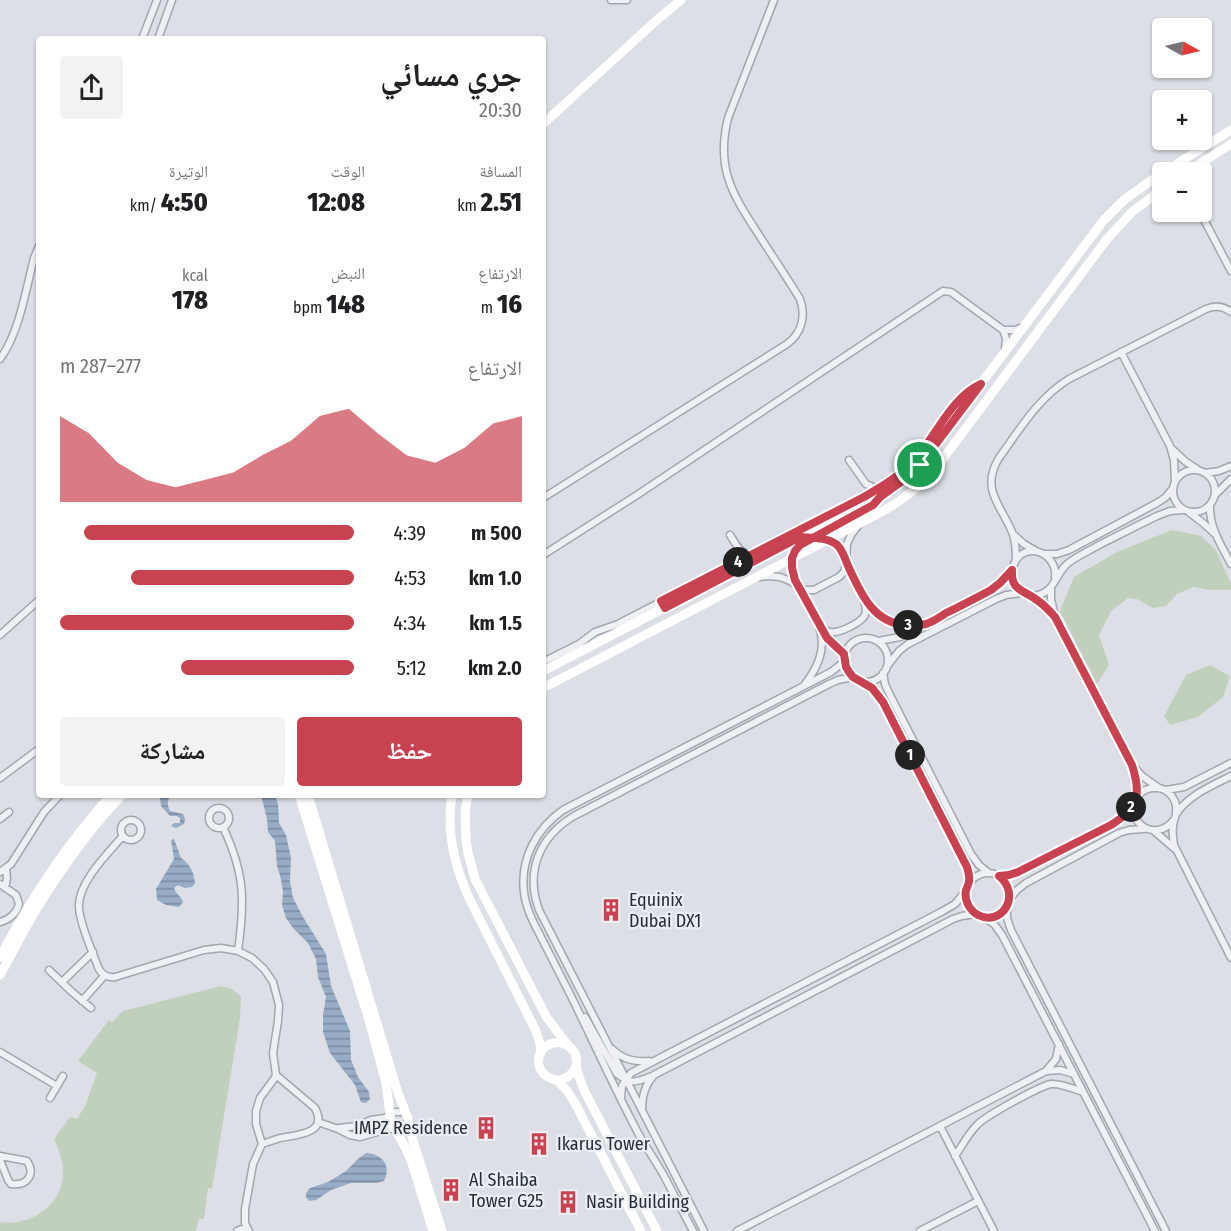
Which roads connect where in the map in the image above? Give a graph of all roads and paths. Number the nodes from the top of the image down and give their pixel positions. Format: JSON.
{"nodes":[{"id":1,"x":157,"y":0,"type":"edge"},
{"id":2,"x":172,"y":0,"type":"edge"},
{"id":3,"x":611,"y":0,"type":"edge"},
{"id":4,"x":627,"y":0,"type":"edge"},
{"id":5,"x":681,"y":0,"type":"edge"},
{"id":6,"x":774,"y":0,"type":"edge"},
{"id":7,"x":143,"y":36,"type":"edge"},
{"id":8,"x":159,"y":36,"type":"edge"},
{"id":9,"x":546,"y":121,"type":"edge"},
{"id":10,"x":1231,"y":130,"type":"edge"},
{"id":11,"x":1231,"y":144,"type":"edge"},
{"id":12,"x":1180,"y":162,"type":"edge"},
{"id":13,"x":1203,"y":162,"type":"edge"},
{"id":14,"x":1152,"y":180,"type":"edge"},
{"id":15,"x":1152,"y":196,"type":"edge"},
{"id":16,"x":1152,"y":199,"type":"edge"},
{"id":17,"x":1146,"y":201,"type":"junction"},
{"id":18,"x":1206,"y":222,"type":"edge"},
{"id":19,"x":36,"y":253,"type":"edge"},
{"id":20,"x":1229,"y":261,"type":"edge"},
{"id":21,"x":1231,"y":272,"type":"edge"},
{"id":22,"x":1231,"y":312,"type":"edge"},
{"id":23,"x":1023,"y":327,"type":"junction"},
{"id":24,"x":1003,"y":330,"type":"junction"},
{"id":25,"x":1005,"y":351,"type":"junction"},
{"id":26,"x":1121,"y":352,"type":"junction"},
{"id":27,"x":0,"y":359,"type":"edge"},
{"id":28,"x":1170,"y":446,"type":"junction"},
{"id":29,"x":849,"y":460,"type":"dead end"},
{"id":30,"x":1231,"y":466,"type":"edge"},
{"id":31,"x":1202,"y":472,"type":"junction"},
{"id":32,"x":1231,"y":479,"type":"edge"},
{"id":33,"x":1175,"y":481,"type":"junction"},
{"id":34,"x":866,"y":484,"type":"junction"},
{"id":35,"x":1173,"y":488,"type":"junction"},
{"id":36,"x":879,"y":493,"type":"junction"},
{"id":37,"x":1214,"y":495,"type":"junction"},
{"id":38,"x":546,"y":496,"type":"edge"},
{"id":39,"x":864,"y":497,"type":"junction"},
{"id":40,"x":1210,"y":505,"type":"junction"},
{"id":41,"x":1186,"y":511,"type":"junction"},
{"id":42,"x":860,"y":524,"type":"junction"},
{"id":43,"x":1013,"y":533,"type":"junction"},
{"id":44,"x":730,"y":535,"type":"dead end"},
{"id":45,"x":1216,"y":536,"type":"junction"},
{"id":46,"x":800,"y":537,"type":"junction"},
{"id":47,"x":812,"y":538,"type":"junction"},
{"id":48,"x":827,"y":540,"type":"junction"},
{"id":49,"x":739,"y":549,"type":"junction"},
{"id":50,"x":1037,"y":551,"type":"junction"},
{"id":51,"x":546,"y":553,"type":"edge"},
{"id":52,"x":1045,"y":554,"type":"junction"},
{"id":53,"x":752,"y":555,"type":"junction"},
{"id":54,"x":792,"y":558,"type":"junction"},
{"id":55,"x":1016,"y":560,"type":"junction"},
{"id":56,"x":736,"y":563,"type":"junction"},
{"id":57,"x":846,"y":563,"type":"junction"},
{"id":58,"x":1231,"y":564,"type":"edge"},
{"id":59,"x":1012,"y":570,"type":"junction"},
{"id":60,"x":1055,"y":578,"type":"junction"},
{"id":61,"x":751,"y":579,"type":"junction"},
{"id":62,"x":1051,"y":587,"type":"junction"},
{"id":63,"x":801,"y":589,"type":"junction"},
{"id":64,"x":1023,"y":593,"type":"junction"},
{"id":65,"x":1030,"y":595,"type":"junction"},
{"id":66,"x":862,"y":596,"type":"junction"},
{"id":67,"x":36,"y":603,"type":"edge"},
{"id":68,"x":663,"y":605,"type":"junction"},
{"id":69,"x":1055,"y":617,"type":"junction"},
{"id":70,"x":818,"y":622,"type":"junction"},
{"id":71,"x":926,"y":624,"type":"junction"},
{"id":72,"x":0,"y":635,"type":"edge"},
{"id":73,"x":878,"y":641,"type":"junction"},
{"id":74,"x":845,"y":659,"type":"junction"},
{"id":75,"x":546,"y":660,"type":"edge"},
{"id":76,"x":888,"y":665,"type":"junction"},
{"id":77,"x":546,"y":669,"type":"edge"},
{"id":78,"x":884,"y":673,"type":"junction"},
{"id":79,"x":853,"y":677,"type":"junction"},
{"id":80,"x":862,"y":681,"type":"junction"},
{"id":81,"x":546,"y":686,"type":"edge"},
{"id":82,"x":804,"y":686,"type":"junction"},
{"id":83,"x":36,"y":751,"type":"edge"},
{"id":84,"x":1231,"y":763,"type":"edge"},
{"id":85,"x":1132,"y":765,"type":"junction"},
{"id":86,"x":1231,"y":776,"type":"edge"},
{"id":87,"x":0,"y":778,"type":"edge"},
{"id":88,"x":1163,"y":789,"type":"junction"},
{"id":89,"x":57,"y":798,"type":"edge"},
{"id":90,"x":108,"y":798,"type":"edge"},
{"id":91,"x":119,"y":798,"type":"edge"},
{"id":92,"x":300,"y":798,"type":"edge"},
{"id":93,"x":309,"y":798,"type":"edge"},
{"id":94,"x":452,"y":798,"type":"edge"},
{"id":95,"x":467,"y":798,"type":"edge"},
{"id":96,"x":1136,"y":800,"type":"junction"},
{"id":97,"x":9,"y":812,"type":"dead end"},
{"id":98,"x":1175,"y":818,"type":"junction"},
{"id":99,"x":0,"y":819,"type":"edge"},
{"id":100,"x":223,"y":827,"type":"dead end"},
{"id":101,"x":1146,"y":829,"type":"junction"},
{"id":102,"x":1154,"y":831,"type":"junction"},
{"id":103,"x":123,"y":836,"type":"dead end"},
{"id":104,"x":1177,"y":852,"type":"junction"},
{"id":105,"x":3,"y":870,"type":"edge"},
{"id":106,"x":989,"y":873,"type":"junction"},
{"id":107,"x":999,"y":876,"type":"junction"},
{"id":108,"x":969,"y":882,"type":"junction"},
{"id":109,"x":3,"y":886,"type":"edge"},
{"id":110,"x":966,"y":891,"type":"junction"},
{"id":111,"x":1008,"y":902,"type":"junction"},
{"id":112,"x":976,"y":914,"type":"junction"},
{"id":113,"x":984,"y":917,"type":"junction"},
{"id":114,"x":0,"y":922,"type":"edge"},
{"id":115,"x":238,"y":951,"type":"junction"},
{"id":116,"x":93,"y":952,"type":"junction"},
{"id":117,"x":0,"y":957,"type":"edge"},
{"id":118,"x":1231,"y":958,"type":"edge"},
{"id":119,"x":49,"y":970,"type":"dead end"},
{"id":120,"x":0,"y":975,"type":"edge"},
{"id":121,"x":105,"y":975,"type":"junction"},
{"id":122,"x":62,"y":982,"type":"junction"},
{"id":123,"x":572,"y":997,"type":"junction"},
{"id":124,"x":82,"y":1001,"type":"junction"},
{"id":125,"x":91,"y":1008,"type":"dead end"},
{"id":126,"x":567,"y":1044,"type":"junction"},
{"id":127,"x":1059,"y":1044,"type":"junction"},
{"id":128,"x":608,"y":1046,"type":"junction"},
{"id":129,"x":0,"y":1052,"type":"edge"},
{"id":130,"x":541,"y":1053,"type":"junction"},
{"id":131,"x":653,"y":1061,"type":"junction"},
{"id":132,"x":576,"y":1066,"type":"junction"},
{"id":133,"x":1047,"y":1071,"type":"junction"},
{"id":134,"x":1074,"y":1074,"type":"junction"},
{"id":135,"x":276,"y":1075,"type":"junction"},
{"id":136,"x":654,"y":1075,"type":"junction"},
{"id":137,"x":63,"y":1076,"type":"dead end"},
{"id":138,"x":557,"y":1080,"type":"junction"},
{"id":139,"x":626,"y":1080,"type":"junction"},
{"id":140,"x":57,"y":1086,"type":"junction"},
{"id":141,"x":1083,"y":1092,"type":"junction"},
{"id":142,"x":50,"y":1098,"type":"dead end"},
{"id":143,"x":621,"y":1101,"type":"junction"},
{"id":144,"x":642,"y":1111,"type":"junction"},
{"id":145,"x":389,"y":1116,"type":"junction"},
{"id":146,"x":407,"y":1116,"type":"junction"},
{"id":147,"x":318,"y":1122,"type":"junction"},
{"id":148,"x":366,"y":1123,"type":"junction"},
{"id":149,"x":940,"y":1126,"type":"junction"},
{"id":150,"x":338,"y":1128,"type":"junction"},
{"id":151,"x":394,"y":1128,"type":"junction"},
{"id":152,"x":370,"y":1135,"type":"junction"},
{"id":153,"x":262,"y":1144,"type":"junction"},
{"id":154,"x":955,"y":1156,"type":"junction"},
{"id":155,"x":0,"y":1158,"type":"edge"},
{"id":156,"x":978,"y":1201,"type":"junction"},
{"id":157,"x":248,"y":1229,"type":"edge"},
{"id":158,"x":704,"y":1230,"type":"edge"},
{"id":159,"x":237,"y":1231,"type":"edge"},
{"id":160,"x":433,"y":1231,"type":"edge"},
{"id":161,"x":442,"y":1231,"type":"edge"},
{"id":162,"x":641,"y":1231,"type":"edge"},
{"id":163,"x":657,"y":1231,"type":"edge"},
{"id":164,"x":693,"y":1231,"type":"edge"},
{"id":165,"x":737,"y":1231,"type":"edge"},
{"id":166,"x":920,"y":1231,"type":"edge"},
{"id":167,"x":994,"y":1231,"type":"edge"},
{"id":168,"x":1155,"y":1231,"type":"edge"},
{"id":169,"x":1166,"y":1231,"type":"edge"}],
"edges":[{"from":1,"to":7,"type":"street"},
{"from":2,"to":8,"type":"street"},
{"from":3,"to":4,"type":"street"},
{"from":5,"to":9,"type":"street"},
{"from":6,"to":38,"type":"street"},
{"from":10,"to":12,"type":"street"},
{"from":11,"to":13,"type":"street"},
{"from":14,"to":23,"type":"street"},
{"from":15,"to":17,"type":"street"},
{"from":16,"to":17,"type":"street"},
{"from":17,"to":42,"type":"street"},
{"from":18,"to":20,"type":"street"},
{"from":19,"to":27,"type":"street"},
{"from":20,"to":21,"type":"street"},
{"from":22,"to":26,"type":"street"},
{"from":23,"to":24,"type":"street"},
{"from":23,"to":25,"type":"street"},
{"from":24,"to":25,"type":"street"},
{"from":24,"to":51,"type":"street"},
{"from":25,"to":36,"type":"street"},
{"from":26,"to":28,"type":"street"},
{"from":26,"to":43,"type":"street"},
{"from":28,"to":31,"type":"street"},
{"from":28,"to":33,"type":"street"},
{"from":29,"to":34,"type":"street"},
{"from":30,"to":31,"type":"street"},
{"from":31,"to":33,"type":"street"},
{"from":31,"to":37,"type":"street"},
{"from":32,"to":37,"type":"street"},
{"from":33,"to":35,"type":"street"},
{"from":34,"to":36,"type":"street"},
{"from":34,"to":39,"type":"street"},
{"from":35,"to":41,"type":"street"},
{"from":35,"to":52,"type":"street"},
{"from":36,"to":39,"type":"street"},
{"from":36,"to":46,"type":"street"},
{"from":36,"to":47,"type":"street"},
{"from":37,"to":40,"type":"street"},
{"from":39,"to":53,"type":"street"},
{"from":40,"to":41,"type":"street"},
{"from":40,"to":45,"type":"street"},
{"from":41,"to":45,"type":"street"},
{"from":41,"to":60,"type":"street"},
{"from":42,"to":48,"type":"street"},
{"from":42,"to":57,"type":"street"},
{"from":43,"to":50,"type":"street"},
{"from":43,"to":55,"type":"street"},
{"from":44,"to":49,"type":"street"},
{"from":45,"to":58,"type":"street"},
{"from":46,"to":47,"type":"street"},
{"from":46,"to":68,"type":"street"},
{"from":47,"to":48,"type":"street"},
{"from":47,"to":54,"type":"street"},
{"from":48,"to":54,"type":"street"},
{"from":48,"to":57,"type":"street"},
{"from":49,"to":53,"type":"street"},
{"from":49,"to":56,"type":"street"},
{"from":50,"to":52,"type":"street"},
{"from":50,"to":55,"type":"street"},
{"from":52,"to":60,"type":"street"},
{"from":53,"to":56,"type":"street"},
{"from":54,"to":61,"type":"street"},
{"from":54,"to":63,"type":"street"},
{"from":55,"to":59,"type":"street"},
{"from":56,"to":68,"type":"street"},
{"from":57,"to":63,"type":"street"},
{"from":57,"to":66,"type":"street"},
{"from":59,"to":64,"type":"street"},
{"from":59,"to":71,"type":"street"},
{"from":60,"to":62,"type":"street"},
{"from":61,"to":63,"type":"street"},
{"from":61,"to":81,"type":"street"},
{"from":62,"to":65,"type":"street"},
{"from":62,"to":69,"type":"street"},
{"from":63,"to":70,"type":"street"},
{"from":64,"to":65,"type":"street"},
{"from":64,"to":76,"type":"street"},
{"from":65,"to":69,"type":"street"},
{"from":66,"to":70,"type":"street"},
{"from":66,"to":71,"type":"street"},
{"from":67,"to":72,"type":"street"},
{"from":68,"to":75,"type":"street"},
{"from":68,"to":77,"type":"street"},
{"from":69,"to":85,"type":"street"},
{"from":70,"to":74,"type":"street"},
{"from":70,"to":82,"type":"street"},
{"from":71,"to":73,"type":"street"},
{"from":73,"to":74,"type":"street"},
{"from":73,"to":76,"type":"street"},
{"from":74,"to":79,"type":"street"},
{"from":74,"to":82,"type":"street"},
{"from":76,"to":78,"type":"street"},
{"from":78,"to":80,"type":"street"},
{"from":78,"to":106,"type":"street"},
{"from":79,"to":80,"type":"street"},
{"from":79,"to":128,"type":"street"},
{"from":80,"to":108,"type":"street"},
{"from":82,"to":123,"type":"street"},
{"from":83,"to":87,"type":"street"},
{"from":84,"to":88,"type":"street"},
{"from":85,"to":88,"type":"street"},
{"from":85,"to":96,"type":"street"},
{"from":86,"to":98,"type":"street"},
{"from":88,"to":96,"type":"street"},
{"from":88,"to":98,"type":"street"},
{"from":89,"to":105,"type":"street"},
{"from":90,"to":117,"type":"street"},
{"from":91,"to":120,"type":"street"},
{"from":92,"to":145,"type":"street"},
{"from":93,"to":146,"type":"street"},
{"from":94,"to":130,"type":"street"},
{"from":95,"to":126,"type":"street"},
{"from":96,"to":101,"type":"street"},
{"from":96,"to":107,"type":"street"},
{"from":97,"to":99,"type":"street"},
{"from":98,"to":102,"type":"street"},
{"from":98,"to":104,"type":"street"},
{"from":100,"to":115,"type":"street"},
{"from":101,"to":102,"type":"street"},
{"from":101,"to":111,"type":"street"},
{"from":102,"to":104,"type":"street"},
{"from":103,"to":116,"type":"street"},
{"from":104,"to":118,"type":"street"},
{"from":105,"to":109,"type":"street"},
{"from":106,"to":107,"type":"street"},
{"from":106,"to":108,"type":"street"},
{"from":107,"to":111,"type":"street"},
{"from":108,"to":110,"type":"street"},
{"from":109,"to":114,"type":"street"},
{"from":110,"to":112,"type":"street"},
{"from":110,"to":131,"type":"street"},
{"from":111,"to":113,"type":"street"},
{"from":111,"to":169,"type":"street"},
{"from":112,"to":113,"type":"street"},
{"from":112,"to":136,"type":"street"},
{"from":113,"to":127,"type":"street"},
{"from":115,"to":121,"type":"street"},
{"from":115,"to":135,"type":"street"},
{"from":116,"to":121,"type":"street"},
{"from":116,"to":122,"type":"street"},
{"from":119,"to":122,"type":"street"},
{"from":121,"to":124,"type":"street"},
{"from":122,"to":124,"type":"street"},
{"from":123,"to":139,"type":"street"},
{"from":123,"to":143,"type":"street"},
{"from":124,"to":125,"type":"street"},
{"from":126,"to":130,"type":"street"},
{"from":126,"to":132,"type":"street"},
{"from":127,"to":133,"type":"street"},
{"from":127,"to":134,"type":"street"},
{"from":128,"to":131,"type":"street"},
{"from":128,"to":139,"type":"street"},
{"from":129,"to":140,"type":"street"},
{"from":130,"to":138,"type":"street"},
{"from":131,"to":139,"type":"street"},
{"from":132,"to":138,"type":"street"},
{"from":132,"to":163,"type":"street"},
{"from":133,"to":134,"type":"street"},
{"from":133,"to":149,"type":"street"},
{"from":134,"to":141,"type":"street"},
{"from":135,"to":147,"type":"street"},
{"from":135,"to":153,"type":"street"},
{"from":136,"to":139,"type":"street"},
{"from":136,"to":144,"type":"street"},
{"from":137,"to":140,"type":"street"},
{"from":138,"to":162,"type":"street"},
{"from":139,"to":143,"type":"street"},
{"from":139,"to":144,"type":"street"},
{"from":140,"to":142,"type":"street"},
{"from":141,"to":154,"type":"street"},
{"from":141,"to":168,"type":"street"},
{"from":143,"to":164,"type":"street"},
{"from":144,"to":158,"type":"street"},
{"from":145,"to":146,"type":"street"},
{"from":145,"to":148,"type":"street"},
{"from":145,"to":151,"type":"street"},
{"from":146,"to":151,"type":"street"},
{"from":146,"to":161,"type":"street"},
{"from":147,"to":150,"type":"street"},
{"from":147,"to":153,"type":"street"},
{"from":148,"to":150,"type":"street"},
{"from":148,"to":152,"type":"street"},
{"from":149,"to":154,"type":"street"},
{"from":149,"to":165,"type":"street"},
{"from":150,"to":152,"type":"street"},
{"from":151,"to":152,"type":"street"},
{"from":151,"to":160,"type":"street"},
{"from":153,"to":157,"type":"street"},
{"from":154,"to":156,"type":"street"},
{"from":155,"to":155,"type":"street"},
{"from":156,"to":166,"type":"street"},
{"from":156,"to":167,"type":"street"},
{"from":157,"to":159,"type":"street"}]}
